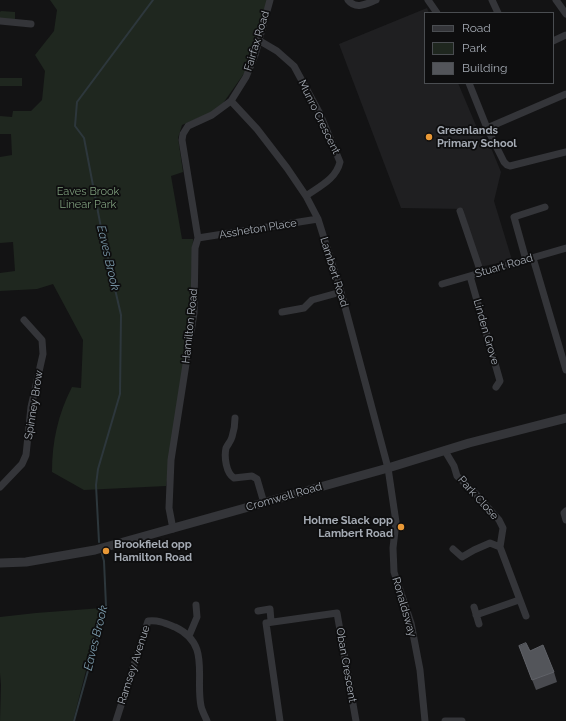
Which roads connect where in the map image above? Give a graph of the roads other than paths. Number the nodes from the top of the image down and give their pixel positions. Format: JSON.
{"nodes":[{"id":1,"x":270,"y":0,"type":"edge"},
{"id":2,"x":348,"y":0,"type":"edge"},
{"id":3,"x":376,"y":0,"type":"edge"},
{"id":4,"x":428,"y":0,"type":"edge"},
{"id":5,"x":492,"y":0,"type":"edge"},
{"id":6,"x":556,"y":0,"type":"edge"},
{"id":7,"x":436,"y":12,"type":"edge"},
{"id":8,"x":498,"y":12,"type":"edge"},
{"id":9,"x":566,"y":14,"type":"edge"},
{"id":10,"x":0,"y":21,"type":"edge"},
{"id":11,"x":31,"y":24,"type":"dead end"},
{"id":12,"x":566,"y":35,"type":"edge"},
{"id":13,"x":260,"y":41,"type":"junction"},
{"id":14,"x":554,"y":41,"type":"edge"},
{"id":15,"x":469,"y":84,"type":"edge"},
{"id":16,"x":566,"y":94,"type":"edge"},
{"id":17,"x":231,"y":101,"type":"junction"},
{"id":18,"x":188,"y":126,"type":"joint"},
{"id":19,"x":487,"y":128,"type":"junction"},
{"id":20,"x":566,"y":152,"type":"edge"},
{"id":21,"x":306,"y":196,"type":"junction"},
{"id":22,"x":545,"y":206,"type":"dead end"},
{"id":23,"x":460,"y":212,"type":"dead end"},
{"id":24,"x":318,"y":219,"type":"junction"},
{"id":25,"x":198,"y":238,"type":"junction"},
{"id":26,"x":566,"y":248,"type":"edge"},
{"id":27,"x":530,"y":259,"type":"junction"},
{"id":28,"x":481,"y":273,"type":"junction"},
{"id":29,"x":470,"y":276,"type":"junction"},
{"id":30,"x":442,"y":284,"type":"dead end"},
{"id":31,"x":341,"y":292,"type":"junction"},
{"id":32,"x":282,"y":312,"type":"dead end"},
{"id":33,"x":24,"y":320,"type":"dead end"},
{"id":34,"x":566,"y":370,"type":"edge"},
{"id":35,"x":496,"y":387,"type":"dead end"},
{"id":36,"x":235,"y":418,"type":"dead end"},
{"id":37,"x":566,"y":418,"type":"edge"},
{"id":38,"x":445,"y":451,"type":"junction"},
{"id":39,"x":388,"y":468,"type":"junction"},
{"id":40,"x":0,"y":487,"type":"edge"},
{"id":41,"x":264,"y":503,"type":"junction"},
{"id":42,"x":566,"y":511,"type":"edge"},
{"id":43,"x":566,"y":520,"type":"edge"},
{"id":44,"x":173,"y":529,"type":"junction"},
{"id":45,"x":500,"y":546,"type":"junction"},
{"id":46,"x":453,"y":549,"type":"dead end"},
{"id":47,"x":0,"y":563,"type":"edge"},
{"id":48,"x":519,"y":600,"type":"junction"},
{"id":49,"x":196,"y":606,"type":"dead end"},
{"id":50,"x":474,"y":607,"type":"dead end"},
{"id":51,"x":258,"y":611,"type":"dead end"},
{"id":52,"x":476,"y":615,"type":"junction"},
{"id":53,"x":526,"y":616,"type":"dead end"},
{"id":54,"x":271,"y":621,"type":"junction"},
{"id":55,"x":480,"y":624,"type":"dead end"},
{"id":56,"x":189,"y":636,"type":"junction"},
{"id":57,"x":116,"y":721,"type":"edge"},
{"id":58,"x":207,"y":721,"type":"edge"},
{"id":59,"x":280,"y":721,"type":"edge"},
{"id":60,"x":356,"y":721,"type":"edge"},
{"id":61,"x":426,"y":721,"type":"edge"},
{"id":62,"x":445,"y":721,"type":"edge"},
{"id":63,"x":462,"y":721,"type":"edge"}],
"edges":[{"from":1,"to":13,"type":"street","name":"Fairfax Road"},
{"from":2,"to":3,"type":"street"},
{"from":4,"to":7,"type":"street"},
{"from":5,"to":8,"type":"street"},
{"from":6,"to":9,"type":"street"},
{"from":10,"to":11,"type":"street"},
{"from":12,"to":14,"type":"street"},
{"from":13,"to":17,"type":"street","name":"Fairfax Road"},
{"from":13,"to":21,"type":"street","name":"Munro Crescent"},
{"from":15,"to":19,"type":"street"},
{"from":16,"to":19,"type":"street"},
{"from":17,"to":18,"type":"street","name":"Fairfax Road"},
{"from":17,"to":21,"type":"street","name":"Lambert Road"},
{"from":18,"to":25,"type":"street","name":"Hamilton Road"},
{"from":19,"to":20,"type":"street"},
{"from":21,"to":24,"type":"street","name":"Lambert Road"},
{"from":22,"to":27,"type":"street"},
{"from":23,"to":28,"type":"street"},
{"from":24,"to":25,"type":"street","name":"Assheton Place"},
{"from":24,"to":31,"type":"street","name":"Lambert Road"},
{"from":25,"to":44,"type":"street","name":"Hamilton Road"},
{"from":26,"to":27,"type":"street","name":"Stuart Road"},
{"from":27,"to":28,"type":"street","name":"Stuart Road"},
{"from":27,"to":34,"type":"street"},
{"from":28,"to":29,"type":"street","name":"Stuart Road"},
{"from":29,"to":30,"type":"street","name":"Stuart Road"},
{"from":29,"to":35,"type":"street","name":"Linden Grove"},
{"from":31,"to":32,"type":"street"},
{"from":31,"to":39,"type":"street","name":"Lambert Road"},
{"from":33,"to":40,"type":"street","name":"Spinney Brow"},
{"from":36,"to":41,"type":"street"},
{"from":37,"to":38,"type":"street","name":"Cromwell Road"},
{"from":38,"to":39,"type":"street","name":"Cromwell Road"},
{"from":38,"to":45,"type":"street","name":"Park Close"},
{"from":39,"to":41,"type":"street","name":"Cromwell Road"},
{"from":39,"to":61,"type":"street","name":"Ronaldsway"},
{"from":41,"to":44,"type":"street","name":"Cromwell Road"},
{"from":42,"to":43,"type":"street"},
{"from":44,"to":47,"type":"street","name":"Cromwell Road"},
{"from":45,"to":46,"type":"street"},
{"from":45,"to":48,"type":"street","name":"Park Close"},
{"from":48,"to":52,"type":"street"},
{"from":48,"to":53,"type":"street","name":"Park Close"},
{"from":49,"to":56,"type":"street"},
{"from":50,"to":52,"type":"street"},
{"from":51,"to":54,"type":"street"},
{"from":52,"to":55,"type":"street"},
{"from":54,"to":59,"type":"street"},
{"from":54,"to":60,"type":"street","name":"Oban Crescent"},
{"from":56,"to":57,"type":"street","name":"Ramsey Avenue"},
{"from":56,"to":58,"type":"street"},
{"from":62,"to":63,"type":"street"}]}
